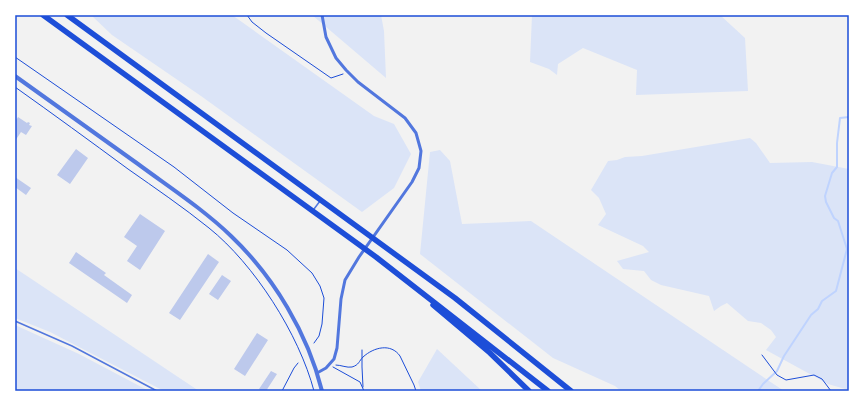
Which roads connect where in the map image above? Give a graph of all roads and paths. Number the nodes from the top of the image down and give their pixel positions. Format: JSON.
{"nodes":[{"id":1,"x":43,"y":15,"type":"edge"},
{"id":2,"x":67,"y":15,"type":"edge"},
{"id":3,"x":247,"y":15,"type":"edge"},
{"id":4,"x":322,"y":15,"type":"edge"},
{"id":5,"x":15,"y":57,"type":"edge"},
{"id":6,"x":348,"y":72,"type":"dead end"},
{"id":7,"x":15,"y":76,"type":"edge"},
{"id":8,"x":15,"y":87,"type":"edge"},
{"id":9,"x":320,"y":199,"type":"junction"},
{"id":10,"x":312,"y":210,"type":"junction"},
{"id":11,"x":376,"y":257,"type":"junction"},
{"id":12,"x":15,"y":321,"type":"edge"},
{"id":13,"x":314,"y":344,"type":"dead end"},
{"id":14,"x":362,"y":350,"type":"dead end"},
{"id":15,"x":762,"y":355,"type":"dead end"},
{"id":16,"x":362,"y":358,"type":"junction"},
{"id":17,"x":298,"y":363,"type":"dead end"},
{"id":18,"x":317,"y":373,"type":"junction"},
{"id":19,"x":364,"y":390,"type":"edge"},
{"id":20,"x":157,"y":391,"type":"edge"},
{"id":21,"x":282,"y":391,"type":"edge"},
{"id":22,"x":314,"y":391,"type":"edge"},
{"id":23,"x":322,"y":391,"type":"edge"},
{"id":24,"x":416,"y":391,"type":"edge"},
{"id":25,"x":529,"y":391,"type":"edge"},
{"id":26,"x":548,"y":391,"type":"edge"},
{"id":27,"x":571,"y":391,"type":"edge"},
{"id":28,"x":831,"y":391,"type":"edge"}],
"edges":[{"from":1,"to":10,"type":"highway"},
{"from":2,"to":9,"type":"highway"},
{"from":3,"to":6,"type":"path"},
{"from":4,"to":18,"type":"street"},
{"from":5,"to":13,"type":"path"},
{"from":7,"to":18,"type":"street"},
{"from":8,"to":22,"type":"path"},
{"from":9,"to":10,"type":"lane"},
{"from":9,"to":27,"type":"highway"},
{"from":10,"to":11,"type":"highway"},
{"from":11,"to":25,"type":"highway"},
{"from":11,"to":26,"type":"highway"},
{"from":12,"to":20,"type":"lane"},
{"from":14,"to":16,"type":"path"},
{"from":15,"to":28,"type":"path"},
{"from":16,"to":19,"type":"path"},
{"from":16,"to":19,"type":"path"},
{"from":16,"to":24,"type":"path"},
{"from":17,"to":21,"type":"path"},
{"from":18,"to":23,"type":"street"}]}
